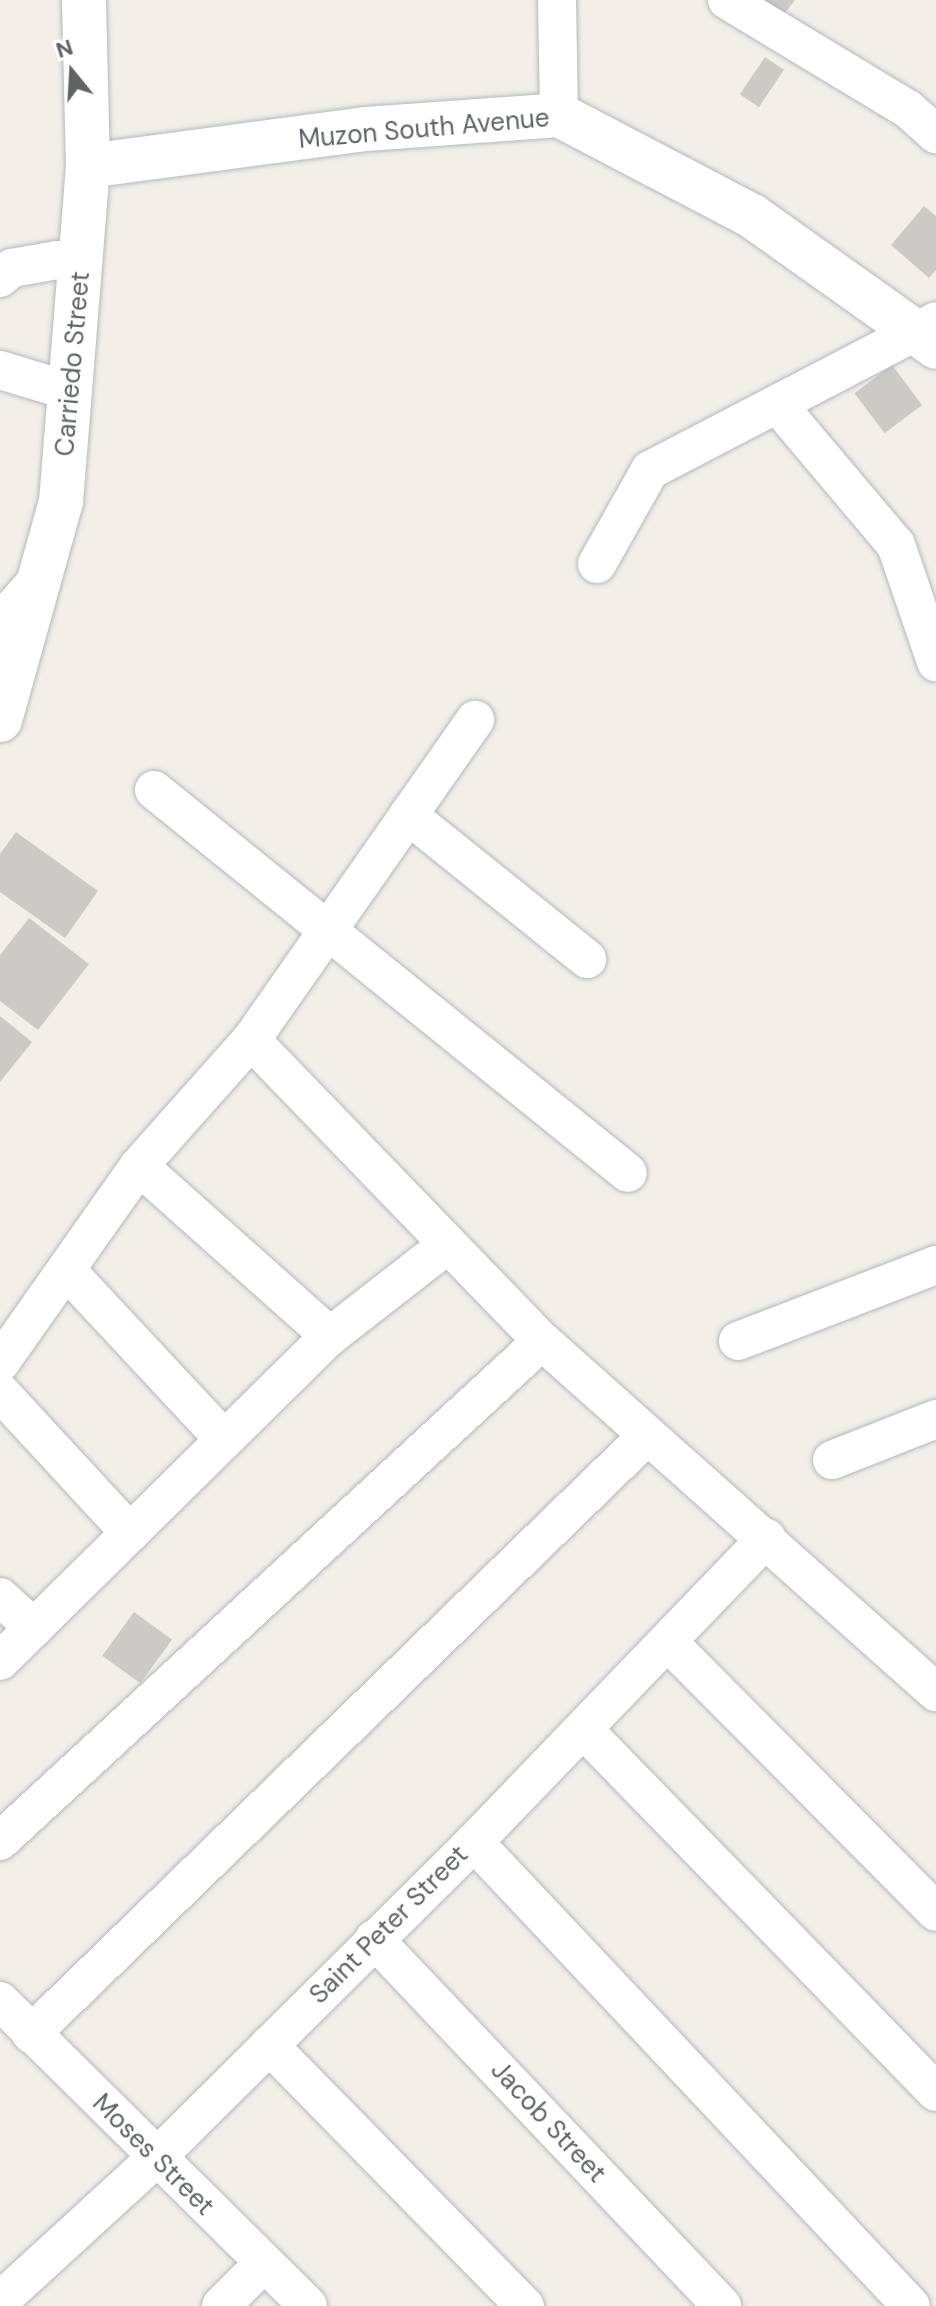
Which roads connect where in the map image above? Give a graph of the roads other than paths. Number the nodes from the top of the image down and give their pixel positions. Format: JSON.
{"nodes":[{"id":1,"x":84,"y":0,"type":"edge"},
{"id":2,"x":557,"y":0,"type":"edge"},
{"id":3,"x":727,"y":0,"type":"edge"},
{"id":4,"x":559,"y":115,"type":"junction"},
{"id":5,"x":936,"y":134,"type":"edge"},
{"id":6,"x":88,"y":166,"type":"junction"},
{"id":7,"x":83,"y":264,"type":"junction"},
{"id":8,"x":0,"y":278,"type":"edge"},
{"id":9,"x":931,"y":333,"type":"edge"},
{"id":10,"x":0,"y":370,"type":"edge"},
{"id":11,"x":69,"y":391,"type":"junction"},
{"id":12,"x":778,"y":405,"type":"junction"},
{"id":13,"x":597,"y":564,"type":"dead end"},
{"id":14,"x":45,"y":570,"type":"junction"},
{"id":15,"x":0,"y":623,"type":"edge"},
{"id":16,"x":936,"y":662,"type":"edge"},
{"id":17,"x":0,"y":720,"type":"edge"},
{"id":18,"x":475,"y":720,"type":"dead end"},
{"id":19,"x":154,"y":790,"type":"dead end"},
{"id":20,"x":408,"y":815,"type":"junction"},
{"id":21,"x":324,"y":932,"type":"junction"},
{"id":22,"x":587,"y":959,"type":"dead end"},
{"id":23,"x":251,"y":1040,"type":"junction"},
{"id":24,"x":139,"y":1166,"type":"junction"},
{"id":25,"x":628,"y":1173,"type":"dead end"},
{"id":26,"x":447,"y":1245,"type":"junction"},
{"id":27,"x":936,"y":1265,"type":"edge"},
{"id":28,"x":68,"y":1272,"type":"junction"},
{"id":29,"x":330,"y":1336,"type":"junction"},
{"id":30,"x":542,"y":1341,"type":"junction"},
{"id":31,"x":738,"y":1341,"type":"dead end"},
{"id":32,"x":0,"y":1363,"type":"edge"},
{"id":33,"x":0,"y":1392,"type":"edge"},
{"id":34,"x":936,"y":1419,"type":"edge"},
{"id":35,"x":646,"y":1437,"type":"junction"},
{"id":36,"x":224,"y":1439,"type":"junction"},
{"id":37,"x":832,"y":1460,"type":"dead end"},
{"id":38,"x":130,"y":1533,"type":"junction"},
{"id":39,"x":767,"y":1538,"type":"junction"},
{"id":40,"x":0,"y":1597,"type":"edge"},
{"id":41,"x":34,"y":1628,"type":"junction"},
{"id":42,"x":668,"y":1642,"type":"junction"},
{"id":43,"x":0,"y":1661,"type":"edge"},
{"id":44,"x":936,"y":1692,"type":"edge"},
{"id":45,"x":583,"y":1729,"type":"junction"},
{"id":46,"x":0,"y":1841,"type":"edge"},
{"id":47,"x":474,"y":1842,"type":"junction"},
{"id":48,"x":936,"y":1912,"type":"edge"},
{"id":49,"x":374,"y":1939,"type":"junction"},
{"id":50,"x":0,"y":2001,"type":"edge"},
{"id":51,"x":31,"y":2034,"type":"junction"},
{"id":52,"x":269,"y":2045,"type":"junction"},
{"id":53,"x":936,"y":2092,"type":"edge"},
{"id":54,"x":156,"y":2158,"type":"junction"},
{"id":55,"x":262,"y":2265,"type":"junction"},
{"id":56,"x":936,"y":2292,"type":"edge"},
{"id":57,"x":0,"y":2301,"type":"edge"},
{"id":58,"x":221,"y":2306,"type":"edge"},
{"id":59,"x":308,"y":2306,"type":"edge"},
{"id":60,"x":525,"y":2306,"type":"edge"},
{"id":61,"x":722,"y":2306,"type":"edge"},
{"id":62,"x":911,"y":2306,"type":"edge"},
{"id":63,"x":924,"y":2306,"type":"edge"}],
"edges":[{"from":1,"to":6,"type":"street","name":"Carriedo Street"},
{"from":2,"to":4,"type":"street"},
{"from":3,"to":5,"type":"street"},
{"from":4,"to":6,"type":"street","name":"Muzon South Avenue"},
{"from":4,"to":9,"type":"street","name":"Muzon South Avenue"},
{"from":6,"to":7,"type":"street","name":"Carriedo Street"},
{"from":7,"to":8,"type":"street"},
{"from":7,"to":11,"type":"street","name":"Carriedo Street"},
{"from":9,"to":12,"type":"street"},
{"from":10,"to":11,"type":"street"},
{"from":11,"to":14,"type":"street","name":"Carriedo Street"},
{"from":12,"to":13,"type":"street"},
{"from":12,"to":16,"type":"street"},
{"from":14,"to":15,"type":"street"},
{"from":14,"to":17,"type":"street","name":"Carriedo Street"},
{"from":18,"to":20,"type":"street"},
{"from":19,"to":21,"type":"street"},
{"from":20,"to":21,"type":"street"},
{"from":20,"to":22,"type":"street"},
{"from":21,"to":23,"type":"street"},
{"from":21,"to":25,"type":"street"},
{"from":23,"to":24,"type":"street"},
{"from":23,"to":26,"type":"street"},
{"from":24,"to":28,"type":"street"},
{"from":24,"to":29,"type":"street"},
{"from":26,"to":29,"type":"street"},
{"from":26,"to":30,"type":"street"},
{"from":27,"to":31,"type":"street"},
{"from":28,"to":32,"type":"street"},
{"from":28,"to":36,"type":"street"},
{"from":29,"to":36,"type":"street"},
{"from":30,"to":35,"type":"street"},
{"from":30,"to":46,"type":"street"},
{"from":33,"to":38,"type":"street"},
{"from":34,"to":37,"type":"street"},
{"from":35,"to":39,"type":"street"},
{"from":35,"to":51,"type":"street"},
{"from":36,"to":38,"type":"street"},
{"from":38,"to":41,"type":"street"},
{"from":39,"to":42,"type":"street","name":"Saint Peter Street"},
{"from":39,"to":44,"type":"street"},
{"from":40,"to":41,"type":"street"},
{"from":41,"to":43,"type":"street"},
{"from":42,"to":45,"type":"street","name":"Saint Peter Street"},
{"from":42,"to":48,"type":"street"},
{"from":45,"to":47,"type":"street","name":"Saint Peter Street"},
{"from":45,"to":53,"type":"street"},
{"from":47,"to":49,"type":"street","name":"Saint Peter Street"},
{"from":47,"to":62,"type":"street"},
{"from":49,"to":52,"type":"street","name":"Saint Peter Street"},
{"from":49,"to":61,"type":"street","name":"Jacob Street"},
{"from":50,"to":51,"type":"street","name":"Moses Street"},
{"from":51,"to":54,"type":"street","name":"Moses Street"},
{"from":52,"to":54,"type":"street","name":"Saint Peter Street"},
{"from":52,"to":60,"type":"street"},
{"from":54,"to":55,"type":"street","name":"Moses Street"},
{"from":54,"to":57,"type":"street","name":"Saint Peter Street"},
{"from":55,"to":58,"type":"street"},
{"from":55,"to":59,"type":"street","name":"Moses Street"},
{"from":56,"to":63,"type":"street"}]}
